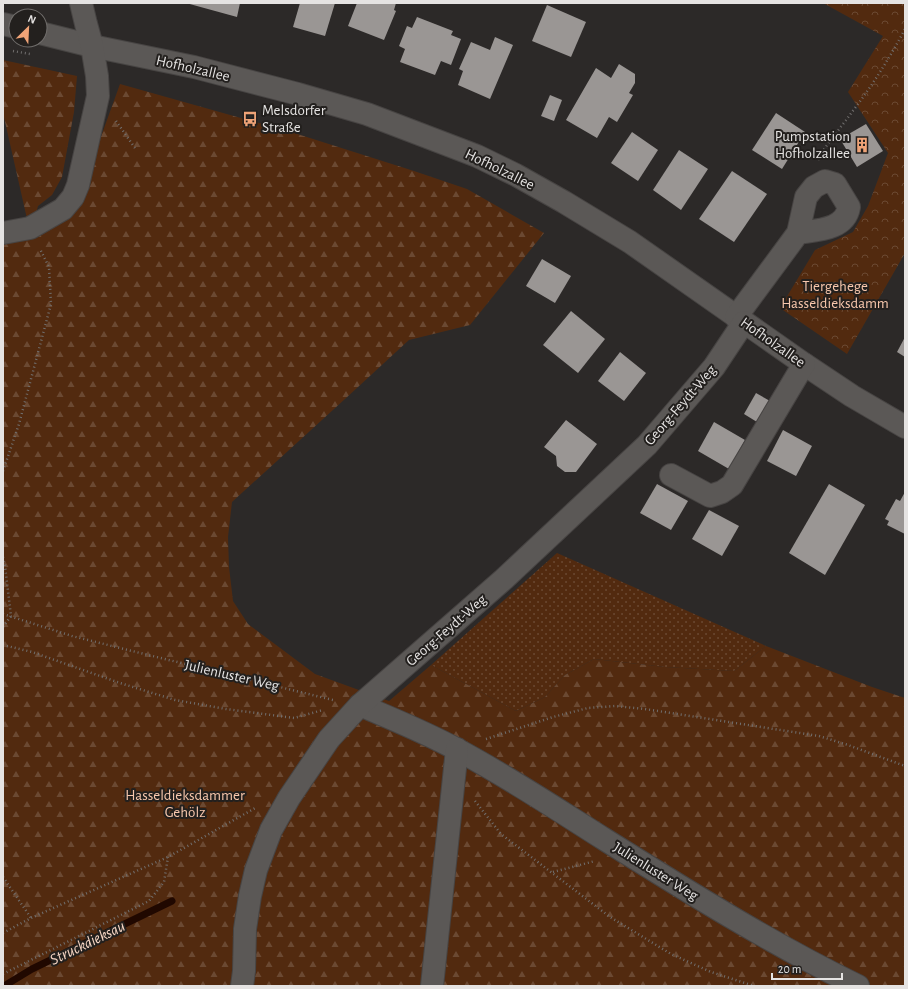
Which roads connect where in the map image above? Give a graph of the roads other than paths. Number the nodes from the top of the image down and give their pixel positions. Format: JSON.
{"nodes":[{"id":1,"x":81,"y":3,"type":"edge"},
{"id":2,"x":48,"y":35,"type":"edge"},
{"id":3,"x":92,"y":46,"type":"junction"},
{"id":4,"x":3,"y":233,"type":"edge"},
{"id":5,"x":798,"y":233,"type":"junction"},
{"id":6,"x":740,"y":319,"type":"junction"},
{"id":7,"x":804,"y":364,"type":"junction"},
{"id":8,"x":905,"y":427,"type":"edge"},
{"id":9,"x":671,"y":475,"type":"dead end"},
{"id":10,"x":360,"y":705,"type":"junction"},
{"id":11,"x":457,"y":749,"type":"junction"},
{"id":12,"x":852,"y":985,"type":"edge"},
{"id":13,"x":242,"y":986,"type":"edge"},
{"id":14,"x":432,"y":986,"type":"edge"}],
"edges":[{"from":1,"to":3,"type":"street"},
{"from":2,"to":3,"type":"street","name":"Hofholzallee"},
{"from":3,"to":4,"type":"street"},
{"from":3,"to":6,"type":"street","name":"Hofholzallee"},
{"from":5,"to":5,"type":"street"},
{"from":5,"to":6,"type":"street","name":"Georg-Feydt-Weg"},
{"from":6,"to":7,"type":"street","name":"Hofholzallee"},
{"from":6,"to":10,"type":"street","name":"Georg-Feydt-Weg"},
{"from":7,"to":8,"type":"street","name":"Hofholzallee"},
{"from":7,"to":9,"type":"street"},
{"from":10,"to":11,"type":"street","name":"Julienluster Weg"},
{"from":10,"to":13,"type":"street","name":"Georg-Feydt-Weg"},
{"from":11,"to":12,"type":"street","name":"Julienluster Weg"},
{"from":11,"to":14,"type":"street"}]}
